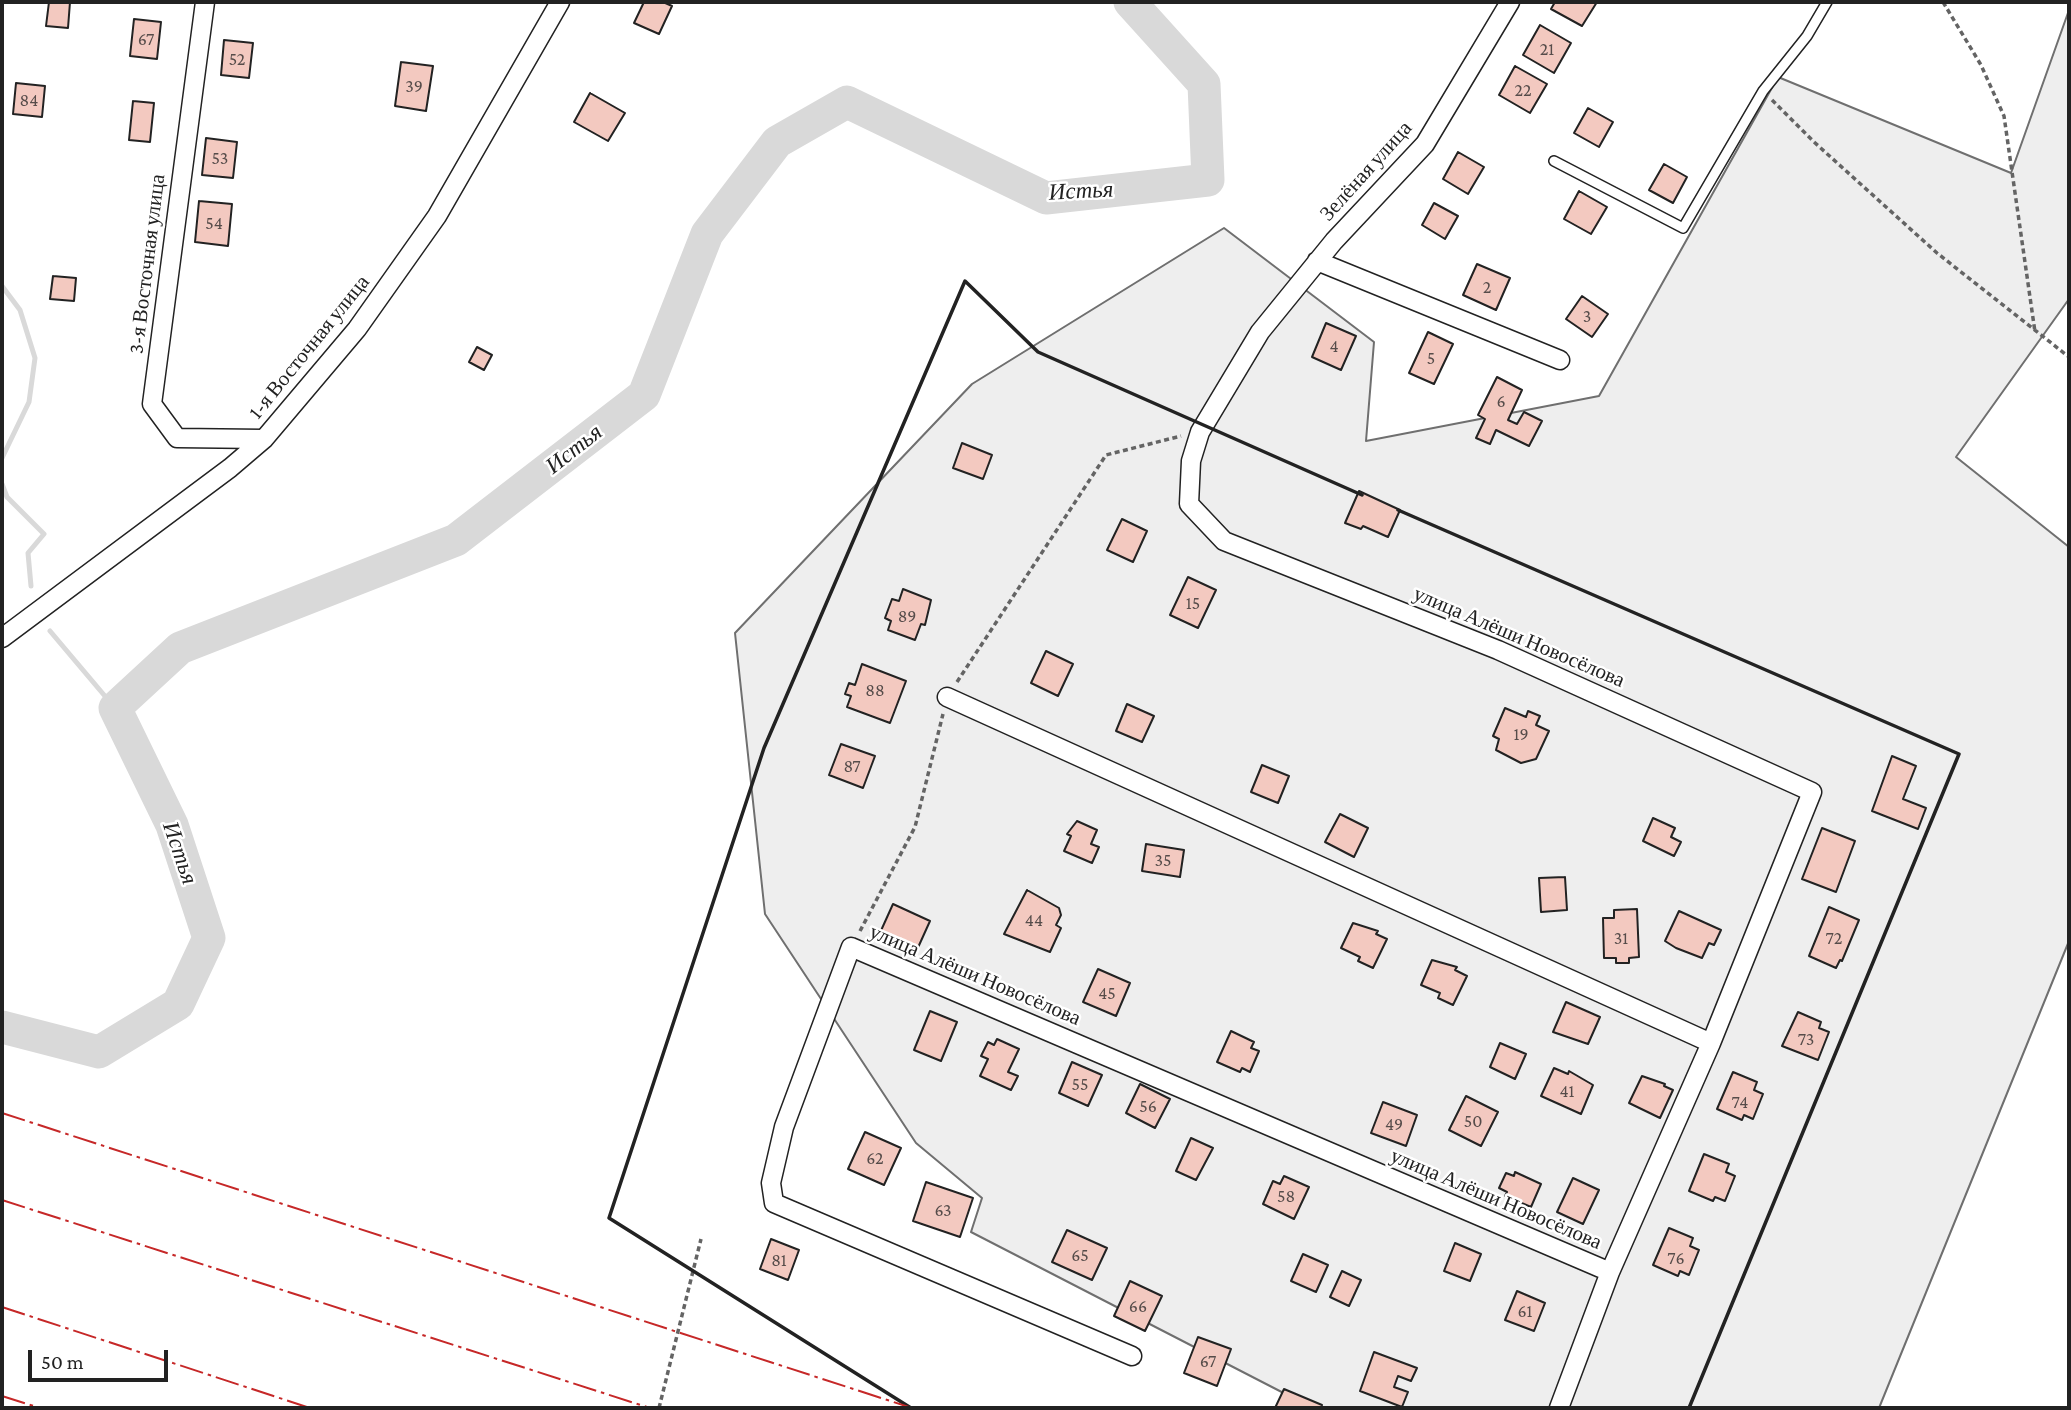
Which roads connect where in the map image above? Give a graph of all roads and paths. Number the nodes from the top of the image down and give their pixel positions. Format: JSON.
{"nodes":[{"id":1,"x":205,"y":2,"type":"edge"},
{"id":2,"x":560,"y":2,"type":"edge"},
{"id":3,"x":1510,"y":2,"type":"edge"},
{"id":4,"x":1827,"y":2,"type":"edge"},
{"id":5,"x":1943,"y":2,"type":"edge"},
{"id":6,"x":1763,"y":91,"type":"junction"},
{"id":7,"x":1554,"y":161,"type":"dead end"},
{"id":8,"x":1317,"y":261,"type":"junction"},
{"id":9,"x":2035,"y":332,"type":"junction"},
{"id":10,"x":2069,"y":357,"type":"edge"},
{"id":11,"x":1560,"y":360,"type":"dead end"},
{"id":12,"x":1200,"y":432,"type":"junction"},
{"id":13,"x":264,"y":439,"type":"junction"},
{"id":14,"x":2,"y":638,"type":"edge"},
{"id":15,"x":947,"y":697,"type":"junction"},
{"id":16,"x":851,"y":947,"type":"junction"},
{"id":17,"x":1711,"y":1043,"type":"junction"},
{"id":18,"x":701,"y":1240,"type":"dead end"},
{"id":19,"x":1609,"y":1272,"type":"junction"},
{"id":20,"x":1132,"y":1356,"type":"dead end"},
{"id":21,"x":659,"y":1408,"type":"edge"},
{"id":22,"x":1559,"y":1408,"type":"edge"}],
"edges":[{"from":1,"to":13,"type":"street","name":"3-я Восточная улица"},
{"from":2,"to":13,"type":"street","name":"1-я Восточная улица"},
{"from":3,"to":8,"type":"street","name":"Зелёная улица"},
{"from":4,"to":6,"type":"lane"},
{"from":5,"to":9,"type":"path"},
{"from":6,"to":7,"type":"lane"},
{"from":6,"to":9,"type":"path"},
{"from":8,"to":11,"type":"street"},
{"from":8,"to":12,"type":"street","name":"Зелёная улица"},
{"from":9,"to":10,"type":"path"},
{"from":12,"to":15,"type":"path"},
{"from":12,"to":17,"type":"street","name":"улица Алёши Новосёлова"},
{"from":13,"to":14,"type":"street","name":"1-я Восточная улица"},
{"from":15,"to":16,"type":"path"},
{"from":15,"to":17,"type":"street"},
{"from":16,"to":19,"type":"street","name":"улица Алёши Новосёлова"},
{"from":16,"to":20,"type":"street","name":"улица Алёши Новосёлова"},
{"from":17,"to":19,"type":"street","name":"улица Алёши Новосёлова"},
{"from":18,"to":21,"type":"path"},
{"from":19,"to":22,"type":"street","name":"улица Алёши Новосёлова"}]}
